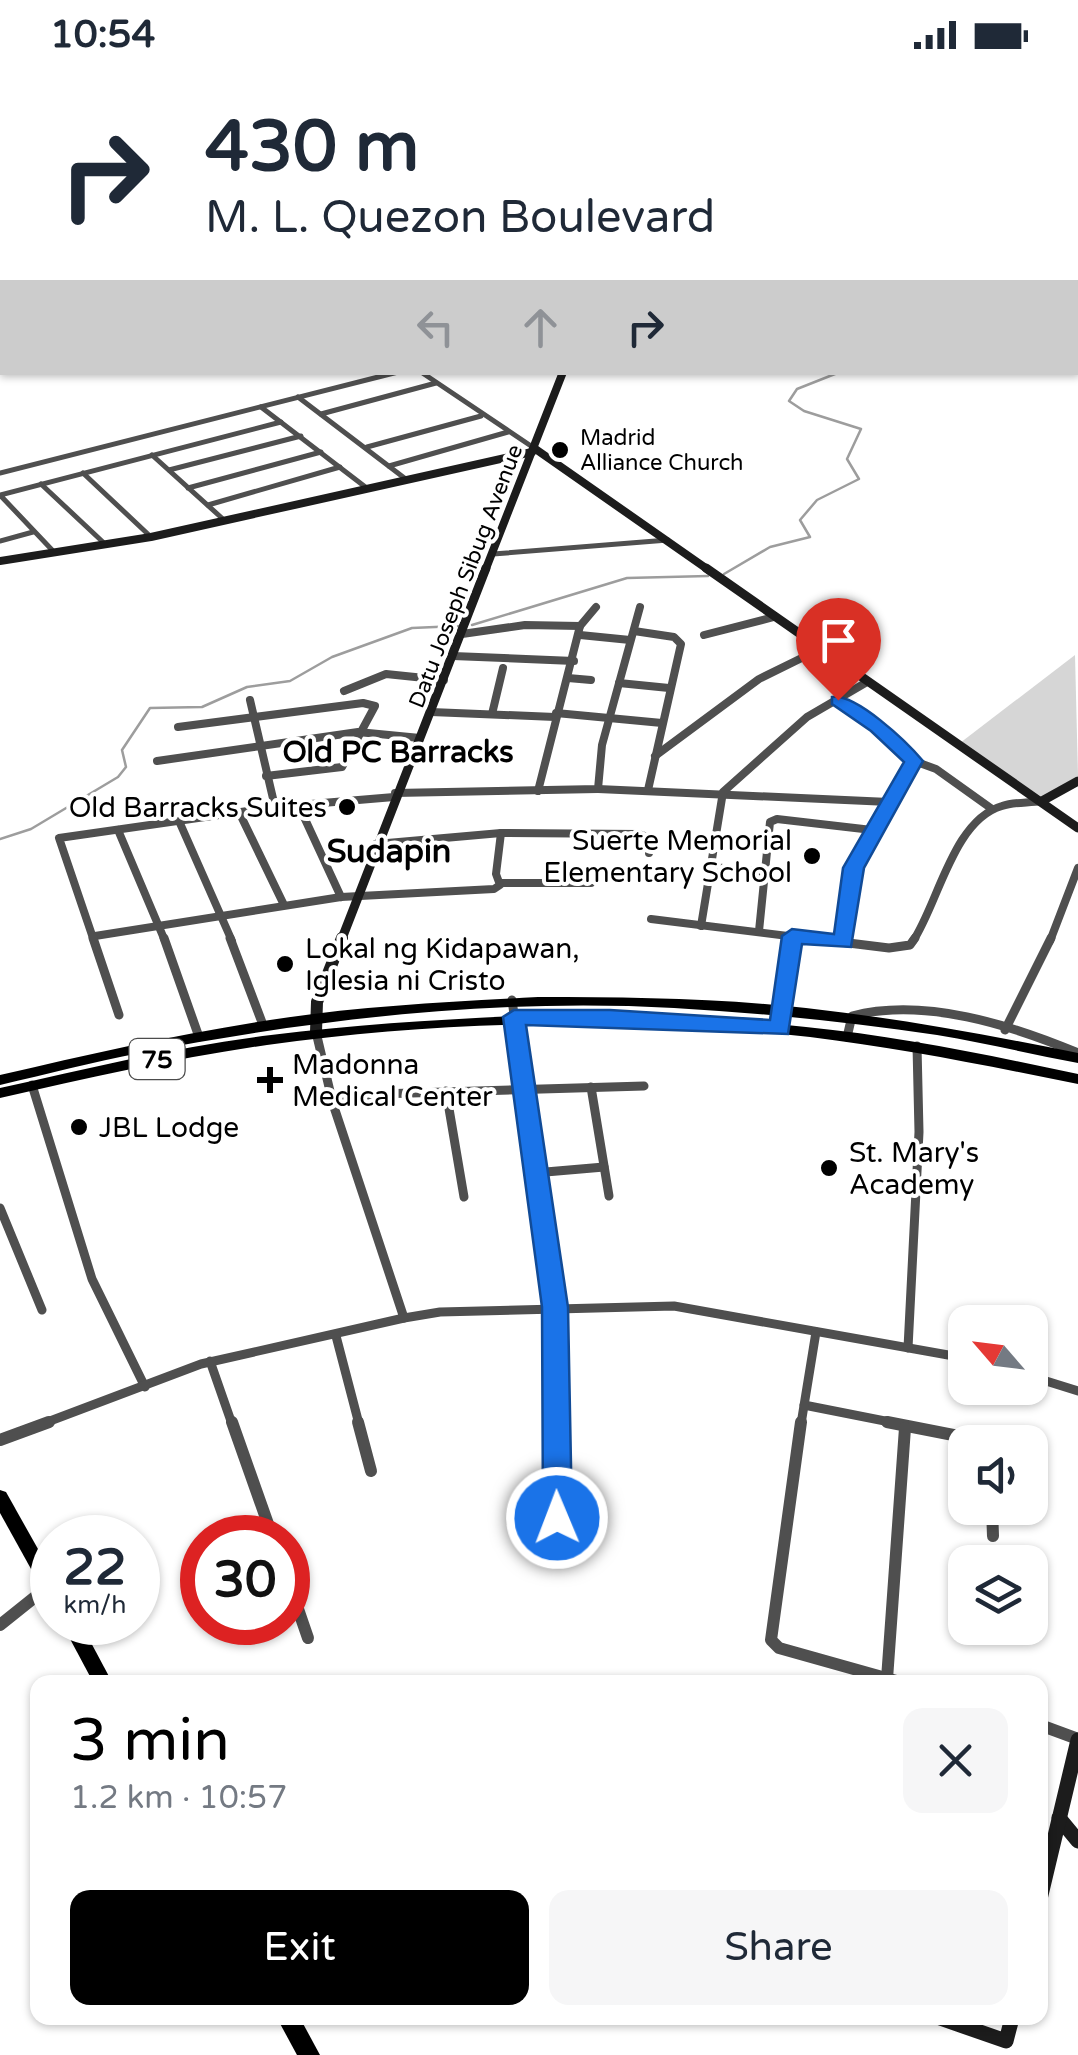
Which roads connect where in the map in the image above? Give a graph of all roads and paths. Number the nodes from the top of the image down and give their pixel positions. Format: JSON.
{"nodes":[{"id":1,"x":386,"y":375,"type":"edge"},
{"id":2,"x":424,"y":375,"type":"edge"},
{"id":3,"x":561,"y":375,"type":"edge"},
{"id":4,"x":436,"y":383,"type":"junction"},
{"id":5,"x":298,"y":397,"type":"junction"},
{"id":6,"x":262,"y":406,"type":"junction"},
{"id":7,"x":320,"y":414,"type":"junction"},
{"id":8,"x":481,"y":416,"type":"junction"},
{"id":9,"x":281,"y":422,"type":"junction"},
{"id":10,"x":508,"y":432,"type":"junction"},
{"id":11,"x":301,"y":436,"type":"junction"},
{"id":12,"x":113,"y":444,"type":"junction"},
{"id":13,"x":367,"y":447,"type":"junction"},
{"id":14,"x":533,"y":450,"type":"junction"},
{"id":15,"x":321,"y":452,"type":"junction"},
{"id":16,"x":152,"y":454,"type":"junction"},
{"id":17,"x":130,"y":460,"type":"junction"},
{"id":18,"x":389,"y":466,"type":"junction"},
{"id":19,"x":340,"y":467,"type":"junction"},
{"id":20,"x":169,"y":470,"type":"junction"},
{"id":21,"x":0,"y":473,"type":"edge"},
{"id":22,"x":83,"y":473,"type":"junction"},
{"id":23,"x":406,"y":480,"type":"junction"},
{"id":24,"x":41,"y":484,"type":"junction"},
{"id":25,"x":188,"y":488,"type":"junction"},
{"id":26,"x":368,"y":488,"type":"junction"},
{"id":27,"x":208,"y":505,"type":"junction"},
{"id":28,"x":16,"y":514,"type":"junction"},
{"id":29,"x":0,"y":518,"type":"edge"},
{"id":30,"x":224,"y":520,"type":"junction"},
{"id":31,"x":33,"y":532,"type":"junction"},
{"id":32,"x":151,"y":538,"type":"junction"},
{"id":33,"x":668,"y":540,"type":"junction"},
{"id":34,"x":0,"y":541,"type":"edge"},
{"id":35,"x":105,"y":544,"type":"junction"},
{"id":36,"x":54,"y":552,"type":"junction"},
{"id":37,"x":493,"y":554,"type":"junction"},
{"id":38,"x":0,"y":561,"type":"edge"},
{"id":39,"x":596,"y":607,"type":"dead end"},
{"id":40,"x":640,"y":607,"type":"dead end"},
{"id":41,"x":774,"y":617,"type":"junction"},
{"id":42,"x":580,"y":631,"type":"junction"},
{"id":43,"x":462,"y":634,"type":"junction"},
{"id":44,"x":704,"y":635,"type":"dead end"},
{"id":45,"x":632,"y":636,"type":"junction"},
{"id":46,"x":820,"y":650,"type":"junction"},
{"id":47,"x":454,"y":656,"type":"junction"},
{"id":48,"x":574,"y":662,"type":"junction"},
{"id":49,"x":503,"y":668,"type":"dead end"},
{"id":50,"x":568,"y":678,"type":"junction"},
{"id":51,"x":444,"y":680,"type":"junction"},
{"id":52,"x":590,"y":680,"type":"dead end"},
{"id":53,"x":867,"y":682,"type":"junction"},
{"id":54,"x":619,"y":683,"type":"junction"},
{"id":55,"x":669,"y":688,"type":"junction"},
{"id":56,"x":344,"y":691,"type":"dead end"},
{"id":57,"x":250,"y":700,"type":"dead end"},
{"id":58,"x":838,"y":700,"type":"junction"},
{"id":59,"x":432,"y":712,"type":"junction"},
{"id":60,"x":492,"y":714,"type":"junction"},
{"id":61,"x":555,"y":715,"type":"junction"},
{"id":62,"x":253,"y":718,"type":"junction"},
{"id":63,"x":608,"y":718,"type":"junction"},
{"id":64,"x":662,"y":723,"type":"junction"},
{"id":65,"x":178,"y":727,"type":"dead end"},
{"id":66,"x":358,"y":732,"type":"junction"},
{"id":67,"x":420,"y":738,"type":"junction"},
{"id":68,"x":260,"y":746,"type":"junction"},
{"id":69,"x":655,"y":756,"type":"junction"},
{"id":70,"x":158,"y":761,"type":"dead end"},
{"id":71,"x":914,"y":761,"type":"junction"},
{"id":72,"x":266,"y":776,"type":"junction"},
{"id":73,"x":1078,"y":781,"type":"edge"},
{"id":74,"x":598,"y":789,"type":"junction"},
{"id":75,"x":648,"y":790,"type":"junction"},
{"id":76,"x":538,"y":791,"type":"junction"},
{"id":77,"x":722,"y":792,"type":"junction"},
{"id":78,"x":394,"y":795,"type":"junction"},
{"id":79,"x":1042,"y":801,"type":"junction"},
{"id":80,"x":889,"y":802,"type":"junction"},
{"id":81,"x":298,"y":804,"type":"junction"},
{"id":82,"x":275,"y":806,"type":"junction"},
{"id":83,"x":992,"y":809,"type":"junction"},
{"id":84,"x":240,"y":812,"type":"junction"},
{"id":85,"x":179,"y":821,"type":"junction"},
{"id":86,"x":1078,"y":828,"type":"edge"},
{"id":87,"x":118,"y":830,"type":"junction"},
{"id":88,"x":872,"y":830,"type":"junction"},
{"id":89,"x":500,"y":833,"type":"junction"},
{"id":90,"x":376,"y":844,"type":"junction"},
{"id":91,"x":649,"y":854,"type":"dead end"},
{"id":92,"x":713,"y":867,"type":"junction"},
{"id":93,"x":1078,"y":868,"type":"edge"},
{"id":94,"x":765,"y":872,"type":"junction"},
{"id":95,"x":1075,"y":881,"type":"edge"},
{"id":96,"x":500,"y":883,"type":"junction"},
{"id":97,"x":592,"y":883,"type":"dead end"},
{"id":98,"x":358,"y":895,"type":"junction"},
{"id":99,"x":341,"y":897,"type":"junction"},
{"id":100,"x":284,"y":905,"type":"junction"},
{"id":101,"x":221,"y":914,"type":"junction"},
{"id":102,"x":651,"y":919,"type":"dead end"},
{"id":103,"x":157,"y":925,"type":"junction"},
{"id":104,"x":702,"y":926,"type":"junction"},
{"id":105,"x":758,"y":931,"type":"junction"},
{"id":106,"x":95,"y":936,"type":"junction"},
{"id":107,"x":792,"y":936,"type":"junction"},
{"id":108,"x":844,"y":942,"type":"junction"},
{"id":109,"x":512,"y":1000,"type":"junction"},
{"id":110,"x":782,"y":1009,"type":"junction"},
{"id":111,"x":119,"y":1015,"type":"dead end"},
{"id":112,"x":852,"y":1016,"type":"junction"},
{"id":113,"x":514,"y":1017,"type":"junction"},
{"id":114,"x":315,"y":1024,"type":"junction"},
{"id":115,"x":264,"y":1025,"type":"junction"},
{"id":116,"x":780,"y":1028,"type":"junction"},
{"id":117,"x":1005,"y":1030,"type":"junction"},
{"id":118,"x":199,"y":1037,"type":"junction"},
{"id":119,"x":848,"y":1037,"type":"junction"},
{"id":120,"x":917,"y":1046,"type":"junction"},
{"id":121,"x":1078,"y":1055,"type":"edge"},
{"id":122,"x":0,"y":1080,"type":"edge"},
{"id":123,"x":1078,"y":1080,"type":"edge"},
{"id":124,"x":32,"y":1085,"type":"junction"},
{"id":125,"x":591,"y":1086,"type":"junction"},
{"id":126,"x":644,"y":1086,"type":"dead end"},
{"id":127,"x":522,"y":1088,"type":"junction"},
{"id":128,"x":446,"y":1090,"type":"junction"},
{"id":129,"x":0,"y":1094,"type":"edge"},
{"id":130,"x":333,"y":1104,"type":"junction"},
{"id":131,"x":604,"y":1168,"type":"junction"},
{"id":132,"x":534,"y":1173,"type":"junction"},
{"id":133,"x":609,"y":1196,"type":"dead end"},
{"id":134,"x":464,"y":1197,"type":"dead end"},
{"id":135,"x":0,"y":1208,"type":"edge"},
{"id":136,"x":555,"y":1307,"type":"junction"},
{"id":137,"x":42,"y":1310,"type":"dead end"},
{"id":138,"x":404,"y":1318,"type":"junction"},
{"id":139,"x":816,"y":1332,"type":"junction"},
{"id":140,"x":336,"y":1336,"type":"junction"},
{"id":141,"x":908,"y":1348,"type":"junction"},
{"id":142,"x":948,"y":1355,"type":"edge"},
{"id":143,"x":210,"y":1362,"type":"junction"},
{"id":144,"x":1048,"y":1382,"type":"edge"},
{"id":145,"x":145,"y":1387,"type":"junction"},
{"id":146,"x":1078,"y":1391,"type":"edge"},
{"id":147,"x":804,"y":1405,"type":"junction"},
{"id":148,"x":905,"y":1428,"type":"junction"},
{"id":149,"x":948,"y":1435,"type":"edge"},
{"id":150,"x":0,"y":1440,"type":"edge"},
{"id":151,"x":370,"y":1470,"type":"dead end"},
{"id":152,"x":0,"y":1497,"type":"edge"},
{"id":153,"x":264,"y":1515,"type":"edge"},
{"id":154,"x":557,"y":1518,"type":"dead end"},
{"id":155,"x":993,"y":1525,"type":"edge"},
{"id":156,"x":994,"y":1536,"type":"dead end"},
{"id":157,"x":30,"y":1551,"type":"edge"},
{"id":158,"x":30,"y":1603,"type":"edge"},
{"id":159,"x":0,"y":1625,"type":"edge"},
{"id":160,"x":83,"y":1645,"type":"edge"},
{"id":161,"x":99,"y":1675,"type":"edge"},
{"id":162,"x":872,"y":1675,"type":"edge"},
{"id":163,"x":893,"y":1675,"type":"edge"},
{"id":164,"x":1048,"y":1728,"type":"edge"},
{"id":165,"x":1078,"y":1739,"type":"edge"},
{"id":166,"x":1060,"y":1818,"type":"junction"},
{"id":167,"x":1078,"y":1841,"type":"edge"},
{"id":168,"x":1048,"y":1867,"type":"edge"},
{"id":169,"x":292,"y":2025,"type":"edge"},
{"id":170,"x":955,"y":2025,"type":"edge"},
{"id":171,"x":1005,"y":2048,"type":"edge"},
{"id":172,"x":308,"y":2055,"type":"edge"}],
"edges":[{"from":1,"to":5,"type":"street"},
{"from":2,"to":4,"type":"street"},
{"from":3,"to":14,"type":"street","name":"Datu Joseph Sibug Avenue"},
{"from":4,"to":7,"type":"street"},
{"from":4,"to":8,"type":"street"},
{"from":5,"to":6,"type":"street"},
{"from":5,"to":7,"type":"street"},
{"from":6,"to":9,"type":"street"},
{"from":6,"to":12,"type":"street"},
{"from":7,"to":13,"type":"street"},
{"from":8,"to":10,"type":"street"},
{"from":8,"to":13,"type":"street"},
{"from":9,"to":11,"type":"street"},
{"from":9,"to":16,"type":"street"},
{"from":10,"to":14,"type":"street"},
{"from":10,"to":18,"type":"street"},
{"from":11,"to":15,"type":"street"},
{"from":11,"to":20,"type":"street"},
{"from":12,"to":17,"type":"street"},
{"from":12,"to":21,"type":"street"},
{"from":13,"to":18,"type":"street"},
{"from":14,"to":23,"type":"street"},
{"from":14,"to":33,"type":"street"},
{"from":14,"to":37,"type":"street","name":"Datu Joseph Sibug Avenue"},
{"from":15,"to":19,"type":"street"},
{"from":15,"to":25,"type":"street"},
{"from":16,"to":17,"type":"street"},
{"from":16,"to":20,"type":"street"},
{"from":17,"to":22,"type":"street"},
{"from":18,"to":23,"type":"street"},
{"from":19,"to":26,"type":"street"},
{"from":19,"to":27,"type":"street"},
{"from":20,"to":25,"type":"street"},
{"from":22,"to":24,"type":"street"},
{"from":22,"to":32,"type":"street"},
{"from":23,"to":26,"type":"street"},
{"from":24,"to":28,"type":"street"},
{"from":24,"to":35,"type":"street"},
{"from":25,"to":27,"type":"street"},
{"from":26,"to":30,"type":"street"},
{"from":27,"to":30,"type":"street"},
{"from":28,"to":29,"type":"street"},
{"from":28,"to":31,"type":"street"},
{"from":30,"to":32,"type":"street"},
{"from":31,"to":34,"type":"street"},
{"from":31,"to":36,"type":"street"},
{"from":32,"to":35,"type":"street"},
{"from":33,"to":37,"type":"street"},
{"from":33,"to":41,"type":"street"},
{"from":35,"to":36,"type":"street"},
{"from":36,"to":38,"type":"street"},
{"from":37,"to":43,"type":"street","name":"Datu Joseph Sibug Avenue"},
{"from":39,"to":42,"type":"street"},
{"from":40,"to":45,"type":"street"},
{"from":41,"to":44,"type":"street"},
{"from":41,"to":46,"type":"street"},
{"from":42,"to":43,"type":"street"},
{"from":42,"to":45,"type":"street"},
{"from":42,"to":48,"type":"street"},
{"from":43,"to":47,"type":"street","name":"Datu Joseph Sibug Avenue"},
{"from":45,"to":54,"type":"street"},
{"from":45,"to":55,"type":"street"},
{"from":46,"to":53,"type":"street"},
{"from":46,"to":69,"type":"street"},
{"from":47,"to":48,"type":"street"},
{"from":47,"to":51,"type":"street","name":"Datu Joseph Sibug Avenue"},
{"from":48,"to":50,"type":"street"},
{"from":49,"to":60,"type":"street"},
{"from":50,"to":52,"type":"street"},
{"from":50,"to":61,"type":"street"},
{"from":51,"to":56,"type":"street"},
{"from":51,"to":59,"type":"street","name":"Datu Joseph Sibug Avenue"},
{"from":53,"to":58,"type":"street"},
{"from":53,"to":79,"type":"street"},
{"from":54,"to":55,"type":"street"},
{"from":54,"to":63,"type":"street"},
{"from":55,"to":64,"type":"street"},
{"from":57,"to":62,"type":"street"},
{"from":58,"to":71,"type":"street"},
{"from":58,"to":77,"type":"street"},
{"from":59,"to":60,"type":"street"},
{"from":59,"to":67,"type":"street","name":"Datu Joseph Sibug Avenue"},
{"from":60,"to":61,"type":"street"},
{"from":61,"to":63,"type":"street"},
{"from":61,"to":76,"type":"street"},
{"from":62,"to":65,"type":"street"},
{"from":62,"to":66,"type":"street"},
{"from":62,"to":68,"type":"street"},
{"from":63,"to":64,"type":"street"},
{"from":63,"to":74,"type":"street"},
{"from":64,"to":69,"type":"street"},
{"from":66,"to":67,"type":"street"},
{"from":66,"to":68,"type":"street"},
{"from":66,"to":72,"type":"street"},
{"from":67,"to":78,"type":"street","name":"Datu Joseph Sibug Avenue"},
{"from":68,"to":70,"type":"street"},
{"from":68,"to":72,"type":"street"},
{"from":69,"to":75,"type":"street"},
{"from":71,"to":80,"type":"street"},
{"from":71,"to":83,"type":"street"},
{"from":72,"to":82,"type":"street"},
{"from":73,"to":79,"type":"street"},
{"from":74,"to":75,"type":"street"},
{"from":74,"to":76,"type":"street"},
{"from":75,"to":77,"type":"street"},
{"from":76,"to":78,"type":"street"},
{"from":77,"to":80,"type":"street"},
{"from":77,"to":92,"type":"street"},
{"from":78,"to":81,"type":"street"},
{"from":78,"to":90,"type":"street","name":"Datu Joseph Sibug Avenue"},
{"from":79,"to":83,"type":"street"},
{"from":79,"to":86,"type":"street"},
{"from":80,"to":88,"type":"street"},
{"from":81,"to":82,"type":"street"},
{"from":81,"to":99,"type":"street"},
{"from":82,"to":84,"type":"street"},
{"from":83,"to":108,"type":"street"},
{"from":84,"to":85,"type":"street"},
{"from":84,"to":100,"type":"street"},
{"from":85,"to":87,"type":"street"},
{"from":85,"to":101,"type":"street"},
{"from":87,"to":103,"type":"street"},
{"from":87,"to":106,"type":"street"},
{"from":88,"to":94,"type":"street"},
{"from":88,"to":108,"type":"street"},
{"from":89,"to":90,"type":"street"},
{"from":89,"to":91,"type":"street"},
{"from":89,"to":96,"type":"street"},
{"from":90,"to":98,"type":"street","name":"Datu Joseph Sibug Avenue"},
{"from":92,"to":94,"type":"street"},
{"from":92,"to":104,"type":"street"},
{"from":93,"to":95,"type":"street"},
{"from":94,"to":105,"type":"street"},
{"from":95,"to":117,"type":"street"},
{"from":96,"to":97,"type":"street"},
{"from":96,"to":98,"type":"street"},
{"from":98,"to":99,"type":"street"},
{"from":98,"to":114,"type":"street","name":"Datu Joseph Sibug Avenue"},
{"from":99,"to":100,"type":"street"},
{"from":100,"to":101,"type":"street"},
{"from":101,"to":103,"type":"street"},
{"from":101,"to":115,"type":"street"},
{"from":102,"to":104,"type":"street"},
{"from":103,"to":106,"type":"street"},
{"from":103,"to":118,"type":"street"},
{"from":104,"to":105,"type":"street"},
{"from":105,"to":107,"type":"street"},
{"from":106,"to":111,"type":"street"},
{"from":107,"to":108,"type":"street"},
{"from":107,"to":110,"type":"street"},
{"from":109,"to":110,"type":"highway","number":"75"},
{"from":109,"to":113,"type":"street"},
{"from":109,"to":114,"type":"highway","number":"75"},
{"from":110,"to":112,"type":"highway","number":"75"},
{"from":110,"to":116,"type":"street"},
{"from":112,"to":117,"type":"street"},
{"from":112,"to":119,"type":"street"},
{"from":112,"to":121,"type":"highway","number":"75"},
{"from":113,"to":114,"type":"highway","number":"75"},
{"from":113,"to":116,"type":"highway","number":"75"},
{"from":113,"to":127,"type":"street"},
{"from":114,"to":115,"type":"highway","number":"75"},
{"from":114,"to":124,"type":"highway","number":"75"},
{"from":114,"to":130,"type":"street"},
{"from":115,"to":118,"type":"highway","number":"75"},
{"from":116,"to":119,"type":"highway","number":"75"},
{"from":117,"to":121,"type":"street"},
{"from":118,"to":122,"type":"highway","number":"75"},
{"from":119,"to":120,"type":"highway","number":"75"},
{"from":120,"to":123,"type":"highway","number":"75"},
{"from":120,"to":141,"type":"street"},
{"from":124,"to":129,"type":"highway","number":"75"},
{"from":124,"to":145,"type":"street"},
{"from":125,"to":126,"type":"street"},
{"from":125,"to":127,"type":"street"},
{"from":125,"to":131,"type":"street"},
{"from":127,"to":128,"type":"street"},
{"from":127,"to":132,"type":"street"},
{"from":128,"to":130,"type":"street"},
{"from":128,"to":134,"type":"street"},
{"from":130,"to":138,"type":"street"},
{"from":131,"to":132,"type":"street"},
{"from":131,"to":133,"type":"street"},
{"from":132,"to":136,"type":"street"},
{"from":135,"to":137,"type":"street"},
{"from":136,"to":138,"type":"street"},
{"from":136,"to":139,"type":"street"},
{"from":136,"to":154,"type":"street"},
{"from":138,"to":140,"type":"street"},
{"from":139,"to":141,"type":"street"},
{"from":139,"to":147,"type":"street"},
{"from":140,"to":143,"type":"street"},
{"from":140,"to":151,"type":"street"},
{"from":141,"to":142,"type":"street"},
{"from":143,"to":145,"type":"street"},
{"from":143,"to":153,"type":"street"},
{"from":144,"to":146,"type":"street"},
{"from":145,"to":150,"type":"street"},
{"from":147,"to":148,"type":"street"},
{"from":147,"to":162,"type":"street"},
{"from":148,"to":149,"type":"street"},
{"from":148,"to":163,"type":"street"},
{"from":152,"to":157,"type":"main road"},
{"from":155,"to":156,"type":"street"},
{"from":158,"to":159,"type":"street"},
{"from":160,"to":161,"type":"main road"},
{"from":164,"to":165,"type":"street"},
{"from":165,"to":166,"type":"street"},
{"from":166,"to":167,"type":"street"},
{"from":166,"to":168,"type":"street"},
{"from":169,"to":172,"type":"main road"},
{"from":170,"to":171,"type":"street"}]}
